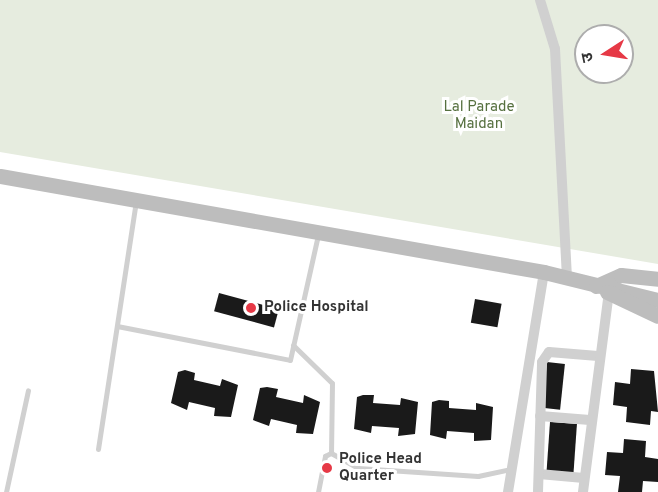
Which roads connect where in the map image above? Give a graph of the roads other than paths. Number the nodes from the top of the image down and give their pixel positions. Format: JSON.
{"nodes":[{"id":1,"x":540,"y":0,"type":"edge"},
{"id":2,"x":0,"y":176,"type":"edge"},
{"id":3,"x":137,"y":200,"type":"junction"},
{"id":4,"x":318,"y":232,"type":"junction"},
{"id":5,"x":544,"y":272,"type":"junction"},
{"id":6,"x":567,"y":277,"type":"junction"},
{"id":7,"x":658,"y":279,"type":"edge"},
{"id":8,"x":603,"y":290,"type":"junction"},
{"id":9,"x":658,"y":300,"type":"edge"},
{"id":10,"x":658,"y":322,"type":"edge"},
{"id":11,"x":117,"y":326,"type":"junction"},
{"id":12,"x":293,"y":345,"type":"junction"},
{"id":13,"x":598,"y":356,"type":"junction"},
{"id":14,"x":28,"y":390,"type":"dead end"},
{"id":15,"x":540,"y":416,"type":"junction"},
{"id":16,"x":590,"y":420,"type":"junction"},
{"id":17,"x":98,"y":449,"type":"dead end"},
{"id":18,"x":331,"y":453,"type":"junction"},
{"id":19,"x":512,"y":469,"type":"junction"},
{"id":20,"x":539,"y":474,"type":"junction"},
{"id":21,"x":584,"y":478,"type":"junction"},
{"id":22,"x":6,"y":492,"type":"edge"},
{"id":23,"x":318,"y":492,"type":"edge"},
{"id":24,"x":508,"y":492,"type":"edge"},
{"id":25,"x":538,"y":492,"type":"edge"},
{"id":26,"x":583,"y":492,"type":"edge"}],
"edges":[{"from":1,"to":6,"type":"street"},
{"from":2,"to":3,"type":"main road"},
{"from":3,"to":4,"type":"main road"},
{"from":3,"to":11,"type":"lane"},
{"from":4,"to":5,"type":"main road"},
{"from":4,"to":12,"type":"lane"},
{"from":5,"to":6,"type":"main road"},
{"from":5,"to":19,"type":"street"},
{"from":6,"to":8,"type":"main road"},
{"from":7,"to":8,"type":"main road"},
{"from":8,"to":9,"type":"main road"},
{"from":8,"to":10,"type":"main road"},
{"from":8,"to":13,"type":"street"},
{"from":11,"to":12,"type":"lane"},
{"from":11,"to":17,"type":"lane"},
{"from":12,"to":18,"type":"lane"},
{"from":13,"to":15,"type":"street"},
{"from":13,"to":16,"type":"street"},
{"from":14,"to":22,"type":"lane"},
{"from":15,"to":16,"type":"street"},
{"from":15,"to":20,"type":"street"},
{"from":16,"to":21,"type":"street"},
{"from":18,"to":19,"type":"lane"},
{"from":18,"to":23,"type":"lane"},
{"from":19,"to":24,"type":"street"},
{"from":20,"to":21,"type":"street"},
{"from":20,"to":25,"type":"street"},
{"from":21,"to":26,"type":"street"}]}
